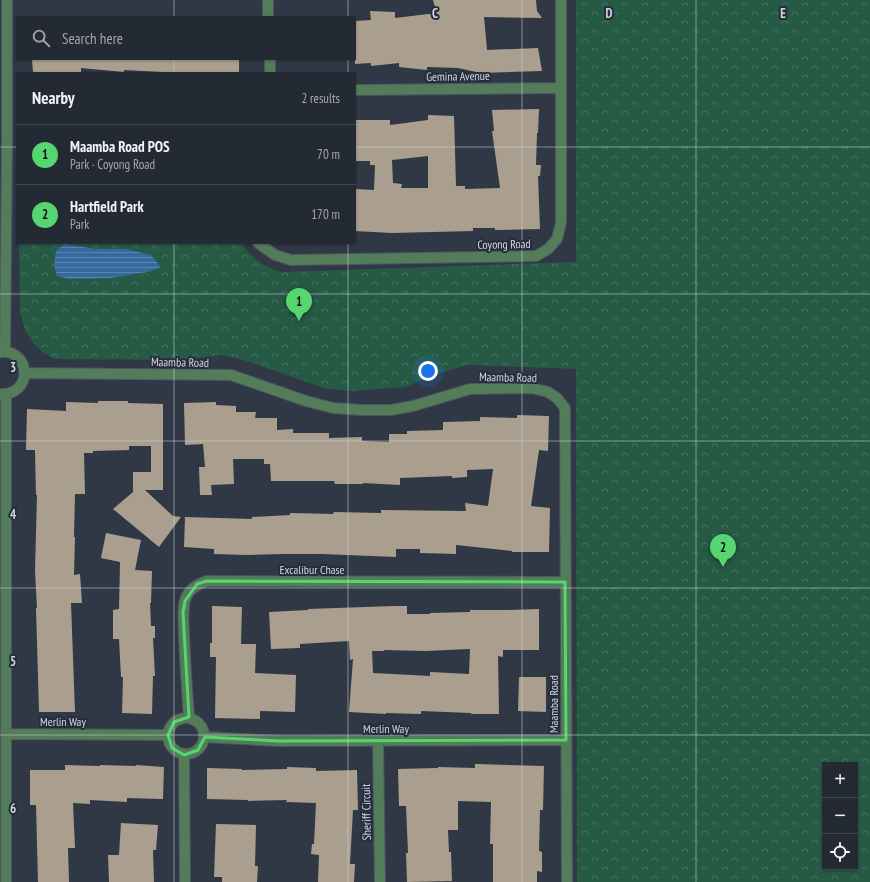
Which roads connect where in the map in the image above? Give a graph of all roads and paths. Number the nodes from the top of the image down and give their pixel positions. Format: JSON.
{"nodes":[{"id":1,"x":7,"y":0,"type":"edge"},
{"id":2,"x":268,"y":0,"type":"edge"},
{"id":3,"x":561,"y":0,"type":"edge"},
{"id":4,"x":268,"y":16,"type":"edge"},
{"id":5,"x":270,"y":60,"type":"edge"},
{"id":6,"x":270,"y":72,"type":"edge"},
{"id":7,"x":561,"y":88,"type":"junction"},
{"id":8,"x":356,"y":90,"type":"edge"},
{"id":9,"x":4,"y":166,"type":"edge"},
{"id":10,"x":259,"y":244,"type":"edge"},
{"id":11,"x":3,"y":352,"type":"edge"},
{"id":12,"x":25,"y":373,"type":"junction"},
{"id":13,"x":3,"y":394,"type":"edge"},
{"id":14,"x":565,"y":582,"type":"junction"},
{"id":15,"x":188,"y":717,"type":"junction"},
{"id":16,"x":6,"y":734,"type":"junction"},
{"id":17,"x":168,"y":735,"type":"junction"},
{"id":18,"x":205,"y":737,"type":"junction"},
{"id":19,"x":566,"y":740,"type":"junction"},
{"id":20,"x":378,"y":741,"type":"junction"},
{"id":21,"x":184,"y":755,"type":"junction"},
{"id":22,"x":3,"y":814,"type":"edge"},
{"id":23,"x":6,"y":882,"type":"edge"},
{"id":24,"x":185,"y":882,"type":"edge"},
{"id":25,"x":380,"y":882,"type":"edge"},
{"id":26,"x":567,"y":882,"type":"edge"}],
"edges":[{"from":1,"to":9,"type":"street"},
{"from":2,"to":4,"type":"street"},
{"from":3,"to":7,"type":"street","name":"Coyong Road"},
{"from":5,"to":6,"type":"street"},
{"from":7,"to":8,"type":"street","name":"Gemina Avenue"},
{"from":7,"to":10,"type":"street","name":"Coyong Road"},
{"from":9,"to":11,"type":"street"},
{"from":11,"to":12,"type":"street"},
{"from":12,"to":13,"type":"street"},
{"from":12,"to":14,"type":"street","name":"Maamba Road"},
{"from":13,"to":16,"type":"street"},
{"from":14,"to":15,"type":"street","name":"Excalibur Chase"},
{"from":14,"to":19,"type":"street","name":"Maamba Road"},
{"from":15,"to":17,"type":"street"},
{"from":15,"to":18,"type":"street"},
{"from":16,"to":17,"type":"street","name":"Merlin Way"},
{"from":16,"to":22,"type":"street"},
{"from":17,"to":21,"type":"street"},
{"from":18,"to":20,"type":"street","name":"Merlin Way"},
{"from":18,"to":21,"type":"street"},
{"from":19,"to":20,"type":"street","name":"Merlin Way"},
{"from":19,"to":26,"type":"street","name":"Maamba Road"},
{"from":20,"to":25,"type":"street","name":"Sheriff Circuit"},
{"from":21,"to":24,"type":"street"},
{"from":22,"to":23,"type":"street"}]}
